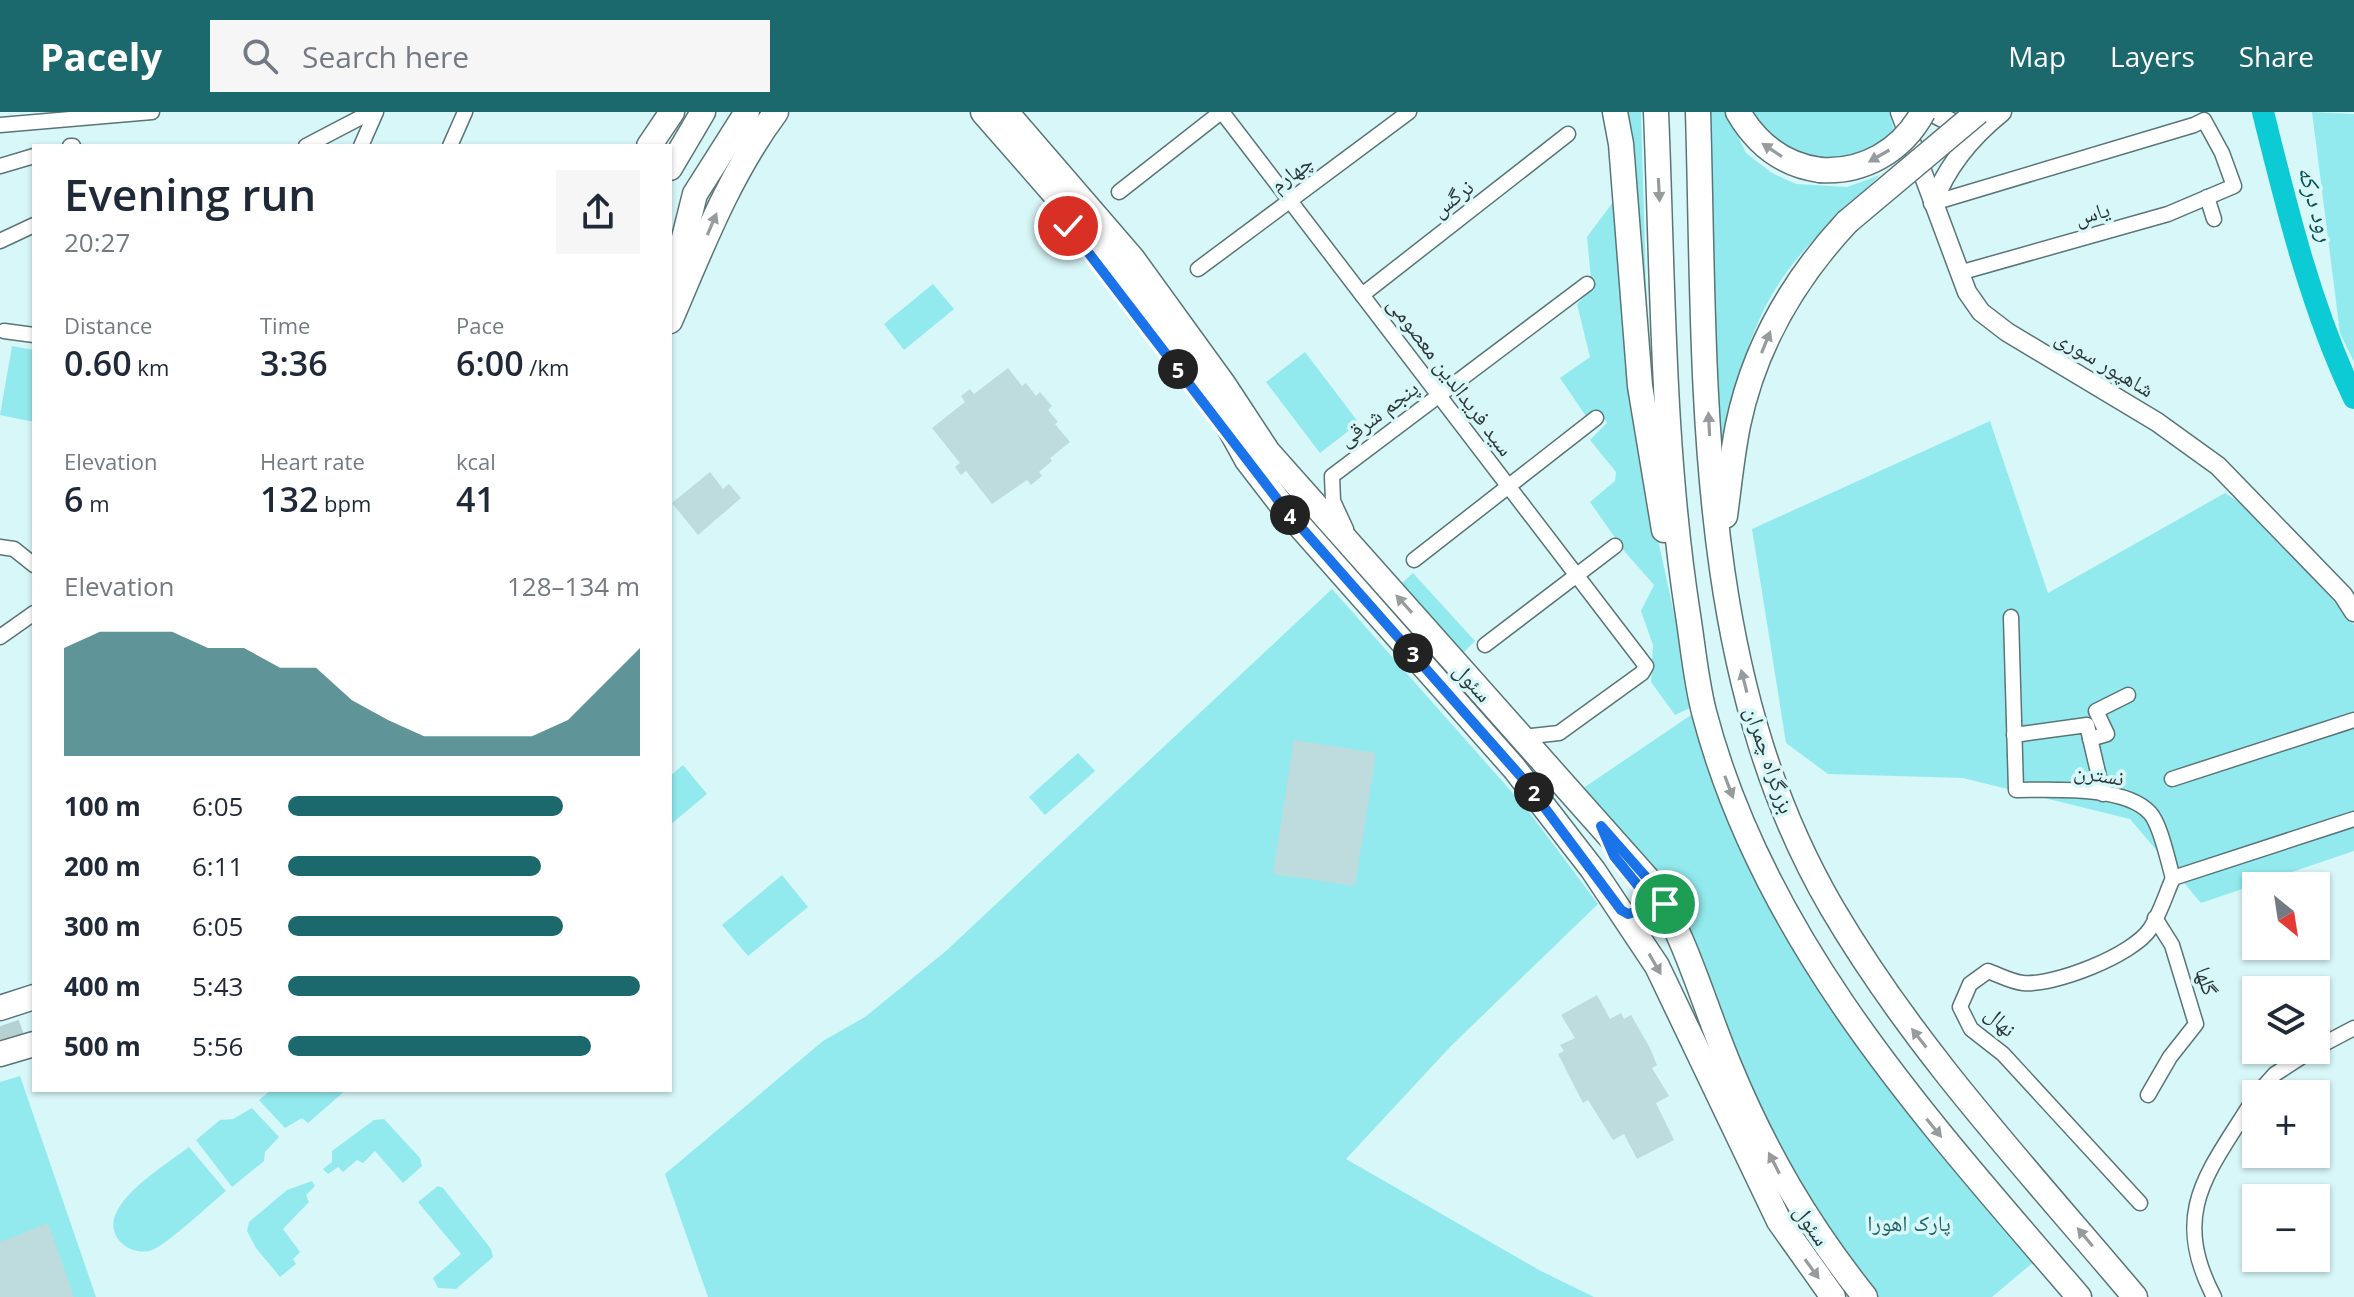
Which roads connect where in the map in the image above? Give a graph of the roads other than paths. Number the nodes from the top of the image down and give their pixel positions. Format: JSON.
{"nodes":[{"id":1,"x":152,"y":112,"type":"edge"},
{"id":2,"x":374,"y":112,"type":"edge"},
{"id":3,"x":465,"y":112,"type":"edge"},
{"id":4,"x":672,"y":112,"type":"edge"},
{"id":5,"x":747,"y":112,"type":"edge"},
{"id":6,"x":776,"y":112,"type":"edge"},
{"id":7,"x":968,"y":112,"type":"edge"},
{"id":8,"x":983,"y":112,"type":"edge"},
{"id":9,"x":1006,"y":112,"type":"edge"},
{"id":10,"x":1025,"y":112,"type":"edge"},
{"id":11,"x":1222,"y":112,"type":"edge"},
{"id":12,"x":1409,"y":112,"type":"edge"},
{"id":13,"x":1615,"y":112,"type":"edge"},
{"id":14,"x":1656,"y":112,"type":"edge"},
{"id":15,"x":1698,"y":112,"type":"edge"},
{"id":16,"x":1738,"y":112,"type":"edge"},
{"id":17,"x":1931,"y":112,"type":"edge"},
{"id":18,"x":1906,"y":113,"type":"edge"},
{"id":19,"x":1991,"y":114,"type":"edge"},
{"id":20,"x":698,"y":120,"type":"edge"},
{"id":21,"x":0,"y":125,"type":"edge"},
{"id":22,"x":1568,"y":134,"type":"dead end"},
{"id":23,"x":1909,"y":138,"type":"junction"},
{"id":24,"x":329,"y":141,"type":"edge"},
{"id":25,"x":362,"y":144,"type":"edge"},
{"id":26,"x":451,"y":144,"type":"edge"},
{"id":27,"x":650,"y":144,"type":"edge"},
{"id":28,"x":672,"y":150,"type":"edge"},
{"id":29,"x":32,"y":157,"type":"edge"},
{"id":30,"x":672,"y":165,"type":"edge"},
{"id":31,"x":0,"y":166,"type":"edge"},
{"id":32,"x":1119,"y":192,"type":"dead end"},
{"id":33,"x":695,"y":194,"type":"junction"},
{"id":34,"x":2207,"y":197,"type":"junction"},
{"id":35,"x":1290,"y":201,"type":"junction"},
{"id":36,"x":1933,"y":203,"type":"junction"},
{"id":37,"x":1083,"y":212,"type":"junction"},
{"id":38,"x":2214,"y":219,"type":"dead end"},
{"id":39,"x":32,"y":226,"type":"edge"},
{"id":40,"x":672,"y":232,"type":"edge"},
{"id":41,"x":0,"y":241,"type":"edge"},
{"id":42,"x":1198,"y":269,"type":"dead end"},
{"id":43,"x":672,"y":272,"type":"edge"},
{"id":44,"x":1959,"y":273,"type":"junction"},
{"id":45,"x":1587,"y":284,"type":"dead end"},
{"id":46,"x":1362,"y":295,"type":"junction"},
{"id":47,"x":672,"y":316,"type":"edge"},
{"id":48,"x":4,"y":331,"type":"dead end"},
{"id":49,"x":32,"y":335,"type":"edge"},
{"id":50,"x":1439,"y":396,"type":"junction"},
{"id":51,"x":1596,"y":418,"type":"dead end"},
{"id":52,"x":1257,"y":456,"type":"junction"},
{"id":53,"x":1508,"y":486,"type":"junction"},
{"id":54,"x":1615,"y":546,"type":"dead end"},
{"id":55,"x":0,"y":547,"type":"edge"},
{"id":56,"x":1357,"y":551,"type":"junction"},
{"id":57,"x":1720,"y":554,"type":"junction"},
{"id":58,"x":1414,"y":560,"type":"dead end"},
{"id":59,"x":32,"y":563,"type":"edge"},
{"id":60,"x":1576,"y":575,"type":"junction"},
{"id":61,"x":1682,"y":575,"type":"junction"},
{"id":62,"x":2354,"y":612,"type":"edge"},
{"id":63,"x":32,"y":614,"type":"edge"},
{"id":64,"x":2011,"y":617,"type":"dead end"},
{"id":65,"x":0,"y":637,"type":"edge"},
{"id":66,"x":1485,"y":645,"type":"dead end"},
{"id":67,"x":2128,"y":695,"type":"dead end"},
{"id":68,"x":2354,"y":720,"type":"edge"},
{"id":69,"x":2089,"y":732,"type":"junction"},
{"id":70,"x":2014,"y":735,"type":"junction"},
{"id":71,"x":1522,"y":737,"type":"junction"},
{"id":72,"x":2172,"y":779,"type":"dead end"},
{"id":73,"x":2103,"y":794,"type":"junction"},
{"id":74,"x":2354,"y":819,"type":"edge"},
{"id":75,"x":1601,"y":826,"type":"junction"},
{"id":76,"x":2173,"y":878,"type":"junction"},
{"id":77,"x":1621,"y":910,"type":"junction"},
{"id":78,"x":2155,"y":918,"type":"junction"},
{"id":79,"x":32,"y":998,"type":"edge"},
{"id":80,"x":0,"y":1008,"type":"edge"},
{"id":81,"x":2354,"y":1028,"type":"edge"},
{"id":82,"x":2330,"y":1041,"type":"edge"},
{"id":83,"x":32,"y":1045,"type":"edge"},
{"id":84,"x":0,"y":1054,"type":"edge"},
{"id":85,"x":2291,"y":1064,"type":"edge"},
{"id":86,"x":2269,"y":1080,"type":"edge"},
{"id":87,"x":2148,"y":1095,"type":"dead end"},
{"id":88,"x":2242,"y":1118,"type":"edge"},
{"id":89,"x":2140,"y":1203,"type":"dead end"},
{"id":90,"x":1833,"y":1297,"type":"edge"},
{"id":91,"x":1865,"y":1297,"type":"edge"},
{"id":92,"x":2079,"y":1297,"type":"edge"},
{"id":93,"x":2135,"y":1297,"type":"edge"},
{"id":94,"x":2214,"y":1297,"type":"edge"}],
"edges":[{"from":1,"to":21,"type":"street"},
{"from":2,"to":24,"type":"street"},
{"from":2,"to":25,"type":"street"},
{"from":3,"to":26,"type":"street"},
{"from":4,"to":27,"type":"main road"},
{"from":5,"to":33,"type":"main road"},
{"from":47,"to":6,"type":"main road","one_way":true},
{"from":7,"to":52,"type":"main road"},
{"from":8,"to":37,"type":"main road","name":"سئول"},
{"from":9,"to":37,"type":"main road","name":"سئول"},
{"from":10,"to":52,"type":"main road"},
{"from":11,"to":32,"type":"street"},
{"from":11,"to":35,"type":"street","name":"سید فریدالدین معصومی"},
{"from":12,"to":35,"type":"street","name":"چهارم"},
{"from":13,"to":61,"type":"main road"},
{"from":14,"to":61,"type":"main road","name":"بزرگراه چمران","one_way":true},
{"from":57,"to":15,"type":"main road","name":"بزرگراه چمران","one_way":true},
{"from":18,"to":16,"type":"main road","one_way":true,"bridge":true},
{"from":17,"to":19,"type":"street"},
{"from":18,"to":23,"type":"street","name":"شاهپور سوری"},
{"from":19,"to":23,"type":"street"},
{"from":19,"to":36,"type":"street"},
{"from":57,"to":19,"type":"main road","one_way":true,"bridge":true},
{"from":20,"to":28,"type":"main road"},
{"from":20,"to":30,"type":"main road"},
{"from":22,"to":46,"type":"street","name":"نرگس"},
{"from":23,"to":36,"type":"street","name":"شاهپور سوری"},
{"from":29,"to":31,"type":"street"},
{"from":33,"to":40,"type":"main road"},
{"from":33,"to":43,"type":"main road"},
{"from":34,"to":36,"type":"street","name":"یاس"},
{"from":34,"to":38,"type":"street"},
{"from":34,"to":44,"type":"street","name":"یاس"},
{"from":35,"to":42,"type":"street","name":"چهارم"},
{"from":35,"to":46,"type":"street","name":"سید فریدالدین معصومی"},
{"from":36,"to":44,"type":"street","name":"شاهپور سوری"},
{"from":37,"to":52,"type":"main road","name":"سئول"},
{"from":39,"to":41,"type":"street"},
{"from":44,"to":62,"type":"street","name":"شاهپور سوری"},
{"from":45,"to":50,"type":"street","name":"پنجم شرقی"},
{"from":46,"to":50,"type":"street","name":"سید فریدالدین معصومی"},
{"from":48,"to":49,"type":"street"},
{"from":50,"to":53,"type":"street","name":"سید فریدالدین معصومی"},
{"from":50,"to":56,"type":"street","name":"پنجم شرقی"},
{"from":51,"to":53,"type":"street"},
{"from":52,"to":56,"type":"main road","name":"سئول"},
{"from":52,"to":77,"type":"main road","name":"سئول"},
{"from":53,"to":58,"type":"street"},
{"from":53,"to":60,"type":"street","name":"سید فریدالدین معصومی"},
{"from":54,"to":60,"type":"street"},
{"from":55,"to":59,"type":"street"},
{"from":71,"to":56,"type":"main road","name":"سئول","one_way":true},
{"from":93,"to":57,"type":"main road","name":"بزرگراه چمران","one_way":true},
{"from":60,"to":66,"type":"street"},
{"from":60,"to":71,"type":"street","name":"سید فریدالدین معصومی"},
{"from":61,"to":92,"type":"main road","name":"بزرگراه چمران","one_way":true},
{"from":63,"to":65,"type":"street"},
{"from":64,"to":70,"type":"street"},
{"from":67,"to":69,"type":"street"},
{"from":68,"to":72,"type":"street"},
{"from":69,"to":70,"type":"street"},
{"from":69,"to":73,"type":"street"},
{"from":70,"to":73,"type":"street","name":"نسترن"},
{"from":71,"to":75,"type":"main road","name":"سئول"},
{"from":73,"to":76,"type":"street","name":"نسترن"},
{"from":74,"to":76,"type":"street"},
{"from":75,"to":77,"type":"main road"},
{"from":91,"to":75,"type":"main road","name":"سئول","one_way":true},
{"from":76,"to":78,"type":"street","name":"نهال"},
{"from":77,"to":90,"type":"main road","name":"سئول","one_way":true},
{"from":78,"to":87,"type":"street","name":"گلها"},
{"from":78,"to":89,"type":"street","name":"نهال"},
{"from":79,"to":80,"type":"main road"},
{"from":81,"to":82,"type":"street"},
{"from":83,"to":84,"type":"main road"},
{"from":85,"to":86,"type":"street"},
{"from":88,"to":94,"type":"street"}]}
